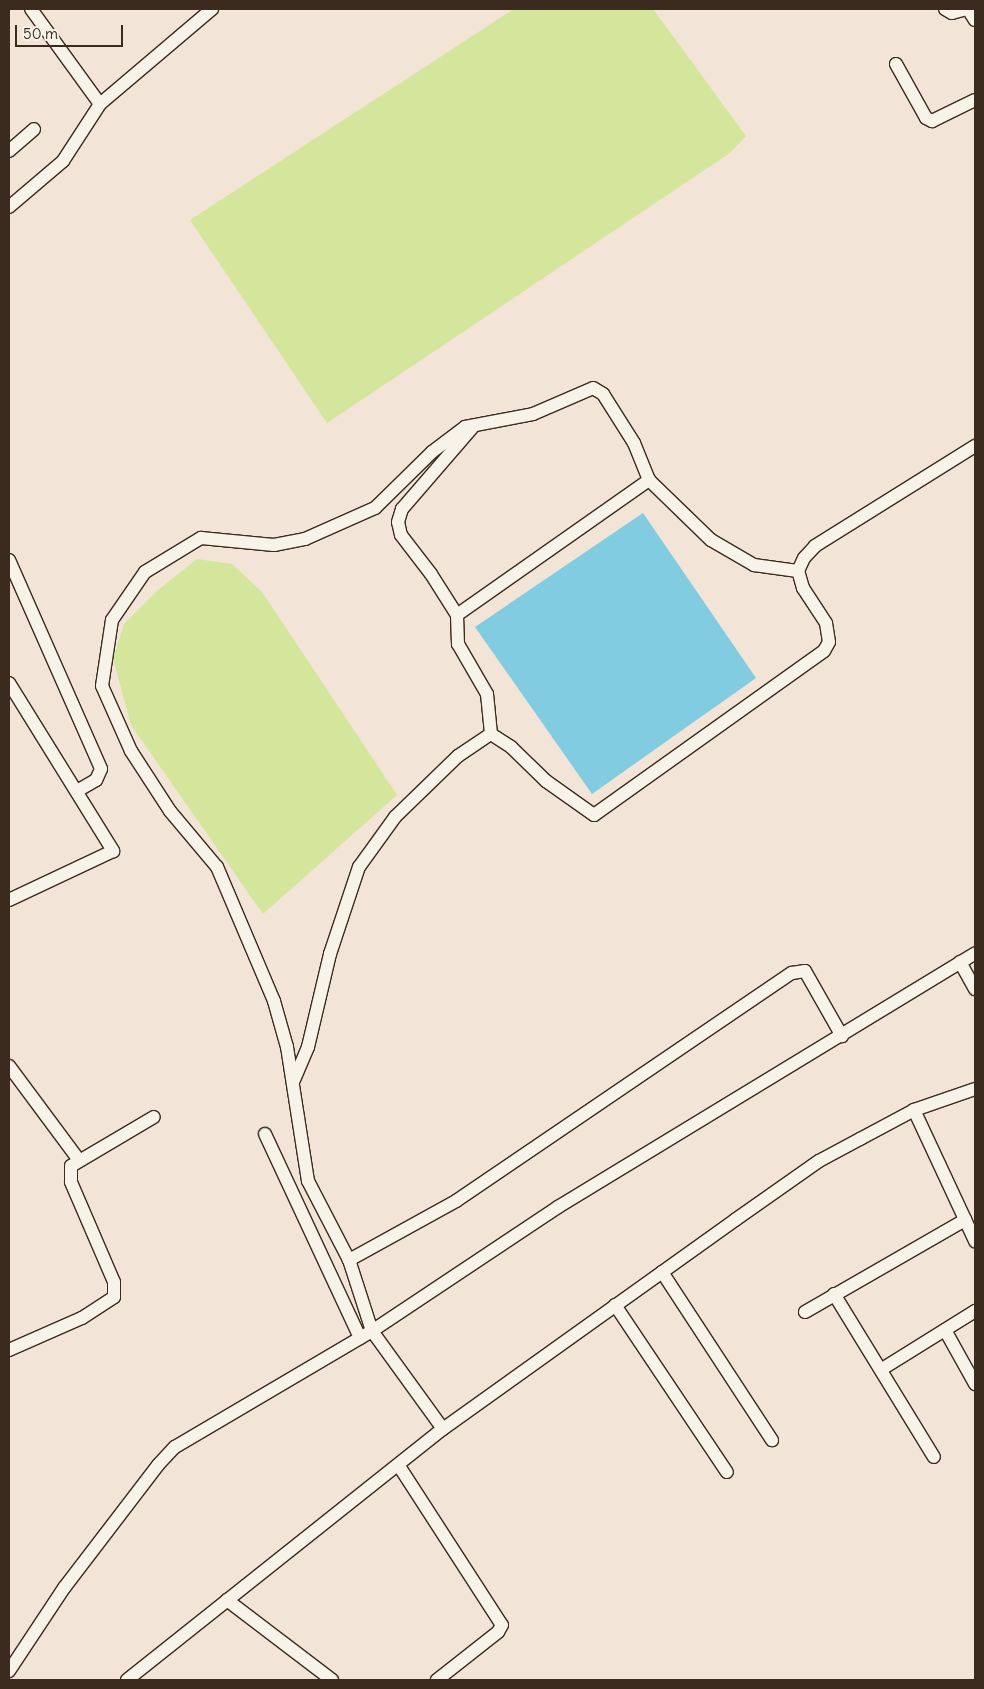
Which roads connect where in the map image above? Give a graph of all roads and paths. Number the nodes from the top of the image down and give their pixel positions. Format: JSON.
{"nodes":[{"id":1,"x":31,"y":9,"type":"edge"},
{"id":2,"x":212,"y":9,"type":"edge"},
{"id":3,"x":945,"y":9,"type":"edge"},
{"id":4,"x":967,"y":9,"type":"edge"},
{"id":5,"x":975,"y":20,"type":"edge"},
{"id":6,"x":896,"y":64,"type":"dead end"},
{"id":7,"x":975,"y":100,"type":"edge"},
{"id":8,"x":100,"y":104,"type":"junction"},
{"id":9,"x":34,"y":129,"type":"dead end"},
{"id":10,"x":9,"y":151,"type":"edge"},
{"id":11,"x":9,"y":207,"type":"edge"},
{"id":12,"x":475,"y":425,"type":"junction"},
{"id":13,"x":975,"y":446,"type":"edge"},
{"id":14,"x":650,"y":480,"type":"junction"},
{"id":15,"x":9,"y":560,"type":"edge"},
{"id":16,"x":798,"y":571,"type":"junction"},
{"id":17,"x":457,"y":615,"type":"junction"},
{"id":18,"x":9,"y":684,"type":"edge"},
{"id":19,"x":491,"y":734,"type":"junction"},
{"id":20,"x":77,"y":791,"type":"junction"},
{"id":21,"x":9,"y":900,"type":"edge"},
{"id":22,"x":975,"y":953,"type":"edge"},
{"id":23,"x":960,"y":962,"type":"junction"},
{"id":24,"x":975,"y":989,"type":"edge"},
{"id":25,"x":842,"y":1036,"type":"junction"},
{"id":26,"x":9,"y":1066,"type":"edge"},
{"id":27,"x":294,"y":1080,"type":"junction"},
{"id":28,"x":975,"y":1089,"type":"edge"},
{"id":29,"x":914,"y":1110,"type":"junction"},
{"id":30,"x":154,"y":1117,"type":"dead end"},
{"id":31,"x":264,"y":1134,"type":"dead end"},
{"id":32,"x":78,"y":1159,"type":"junction"},
{"id":33,"x":965,"y":1220,"type":"junction"},
{"id":34,"x":975,"y":1241,"type":"edge"},
{"id":35,"x":349,"y":1260,"type":"junction"},
{"id":36,"x":662,"y":1272,"type":"junction"},
{"id":37,"x":834,"y":1294,"type":"junction"},
{"id":38,"x":615,"y":1305,"type":"junction"},
{"id":39,"x":975,"y":1311,"type":"edge"},
{"id":40,"x":805,"y":1312,"type":"dead end"},
{"id":41,"x":945,"y":1330,"type":"junction"},
{"id":42,"x":372,"y":1331,"type":"junction"},
{"id":43,"x":360,"y":1338,"type":"junction"},
{"id":44,"x":9,"y":1350,"type":"edge"},
{"id":45,"x":882,"y":1369,"type":"junction"},
{"id":46,"x":975,"y":1384,"type":"edge"},
{"id":47,"x":442,"y":1429,"type":"junction"},
{"id":48,"x":772,"y":1440,"type":"dead end"},
{"id":49,"x":934,"y":1457,"type":"dead end"},
{"id":50,"x":399,"y":1466,"type":"junction"},
{"id":51,"x":727,"y":1472,"type":"dead end"},
{"id":52,"x":227,"y":1600,"type":"junction"},
{"id":53,"x":9,"y":1671,"type":"edge"},
{"id":54,"x":127,"y":1680,"type":"edge"},
{"id":55,"x":332,"y":1680,"type":"edge"},
{"id":56,"x":437,"y":1680,"type":"edge"}],
"edges":[{"from":1,"to":8,"type":"street"},
{"from":2,"to":8,"type":"street"},
{"from":3,"to":4,"type":"street"},
{"from":4,"to":5,"type":"street"},
{"from":6,"to":7,"type":"street"},
{"from":8,"to":11,"type":"street"},
{"from":9,"to":10,"type":"street"},
{"from":12,"to":14,"type":"street"},
{"from":12,"to":17,"type":"street"},
{"from":12,"to":27,"type":"street"},
{"from":13,"to":16,"type":"street"},
{"from":14,"to":16,"type":"street"},
{"from":14,"to":17,"type":"street"},
{"from":15,"to":20,"type":"street"},
{"from":16,"to":19,"type":"street"},
{"from":17,"to":19,"type":"street"},
{"from":18,"to":20,"type":"street"},
{"from":19,"to":27,"type":"street"},
{"from":20,"to":21,"type":"street"},
{"from":22,"to":23,"type":"street"},
{"from":23,"to":24,"type":"street"},
{"from":23,"to":25,"type":"street"},
{"from":25,"to":35,"type":"street"},
{"from":25,"to":42,"type":"street"},
{"from":26,"to":32,"type":"street"},
{"from":27,"to":35,"type":"street"},
{"from":28,"to":29,"type":"street"},
{"from":29,"to":33,"type":"street"},
{"from":29,"to":36,"type":"street"},
{"from":30,"to":32,"type":"street"},
{"from":31,"to":43,"type":"street"},
{"from":32,"to":44,"type":"street"},
{"from":33,"to":34,"type":"street"},
{"from":33,"to":37,"type":"street"},
{"from":35,"to":42,"type":"street"},
{"from":36,"to":38,"type":"street"},
{"from":36,"to":48,"type":"street"},
{"from":37,"to":40,"type":"street"},
{"from":37,"to":45,"type":"street"},
{"from":38,"to":47,"type":"street"},
{"from":38,"to":51,"type":"street"},
{"from":39,"to":41,"type":"street"},
{"from":41,"to":45,"type":"street"},
{"from":41,"to":46,"type":"street"},
{"from":42,"to":43,"type":"street"},
{"from":42,"to":47,"type":"street"},
{"from":43,"to":53,"type":"street"},
{"from":45,"to":49,"type":"street"},
{"from":47,"to":50,"type":"street"},
{"from":50,"to":52,"type":"street"},
{"from":50,"to":56,"type":"street"},
{"from":52,"to":54,"type":"street"},
{"from":52,"to":55,"type":"street"}]}
